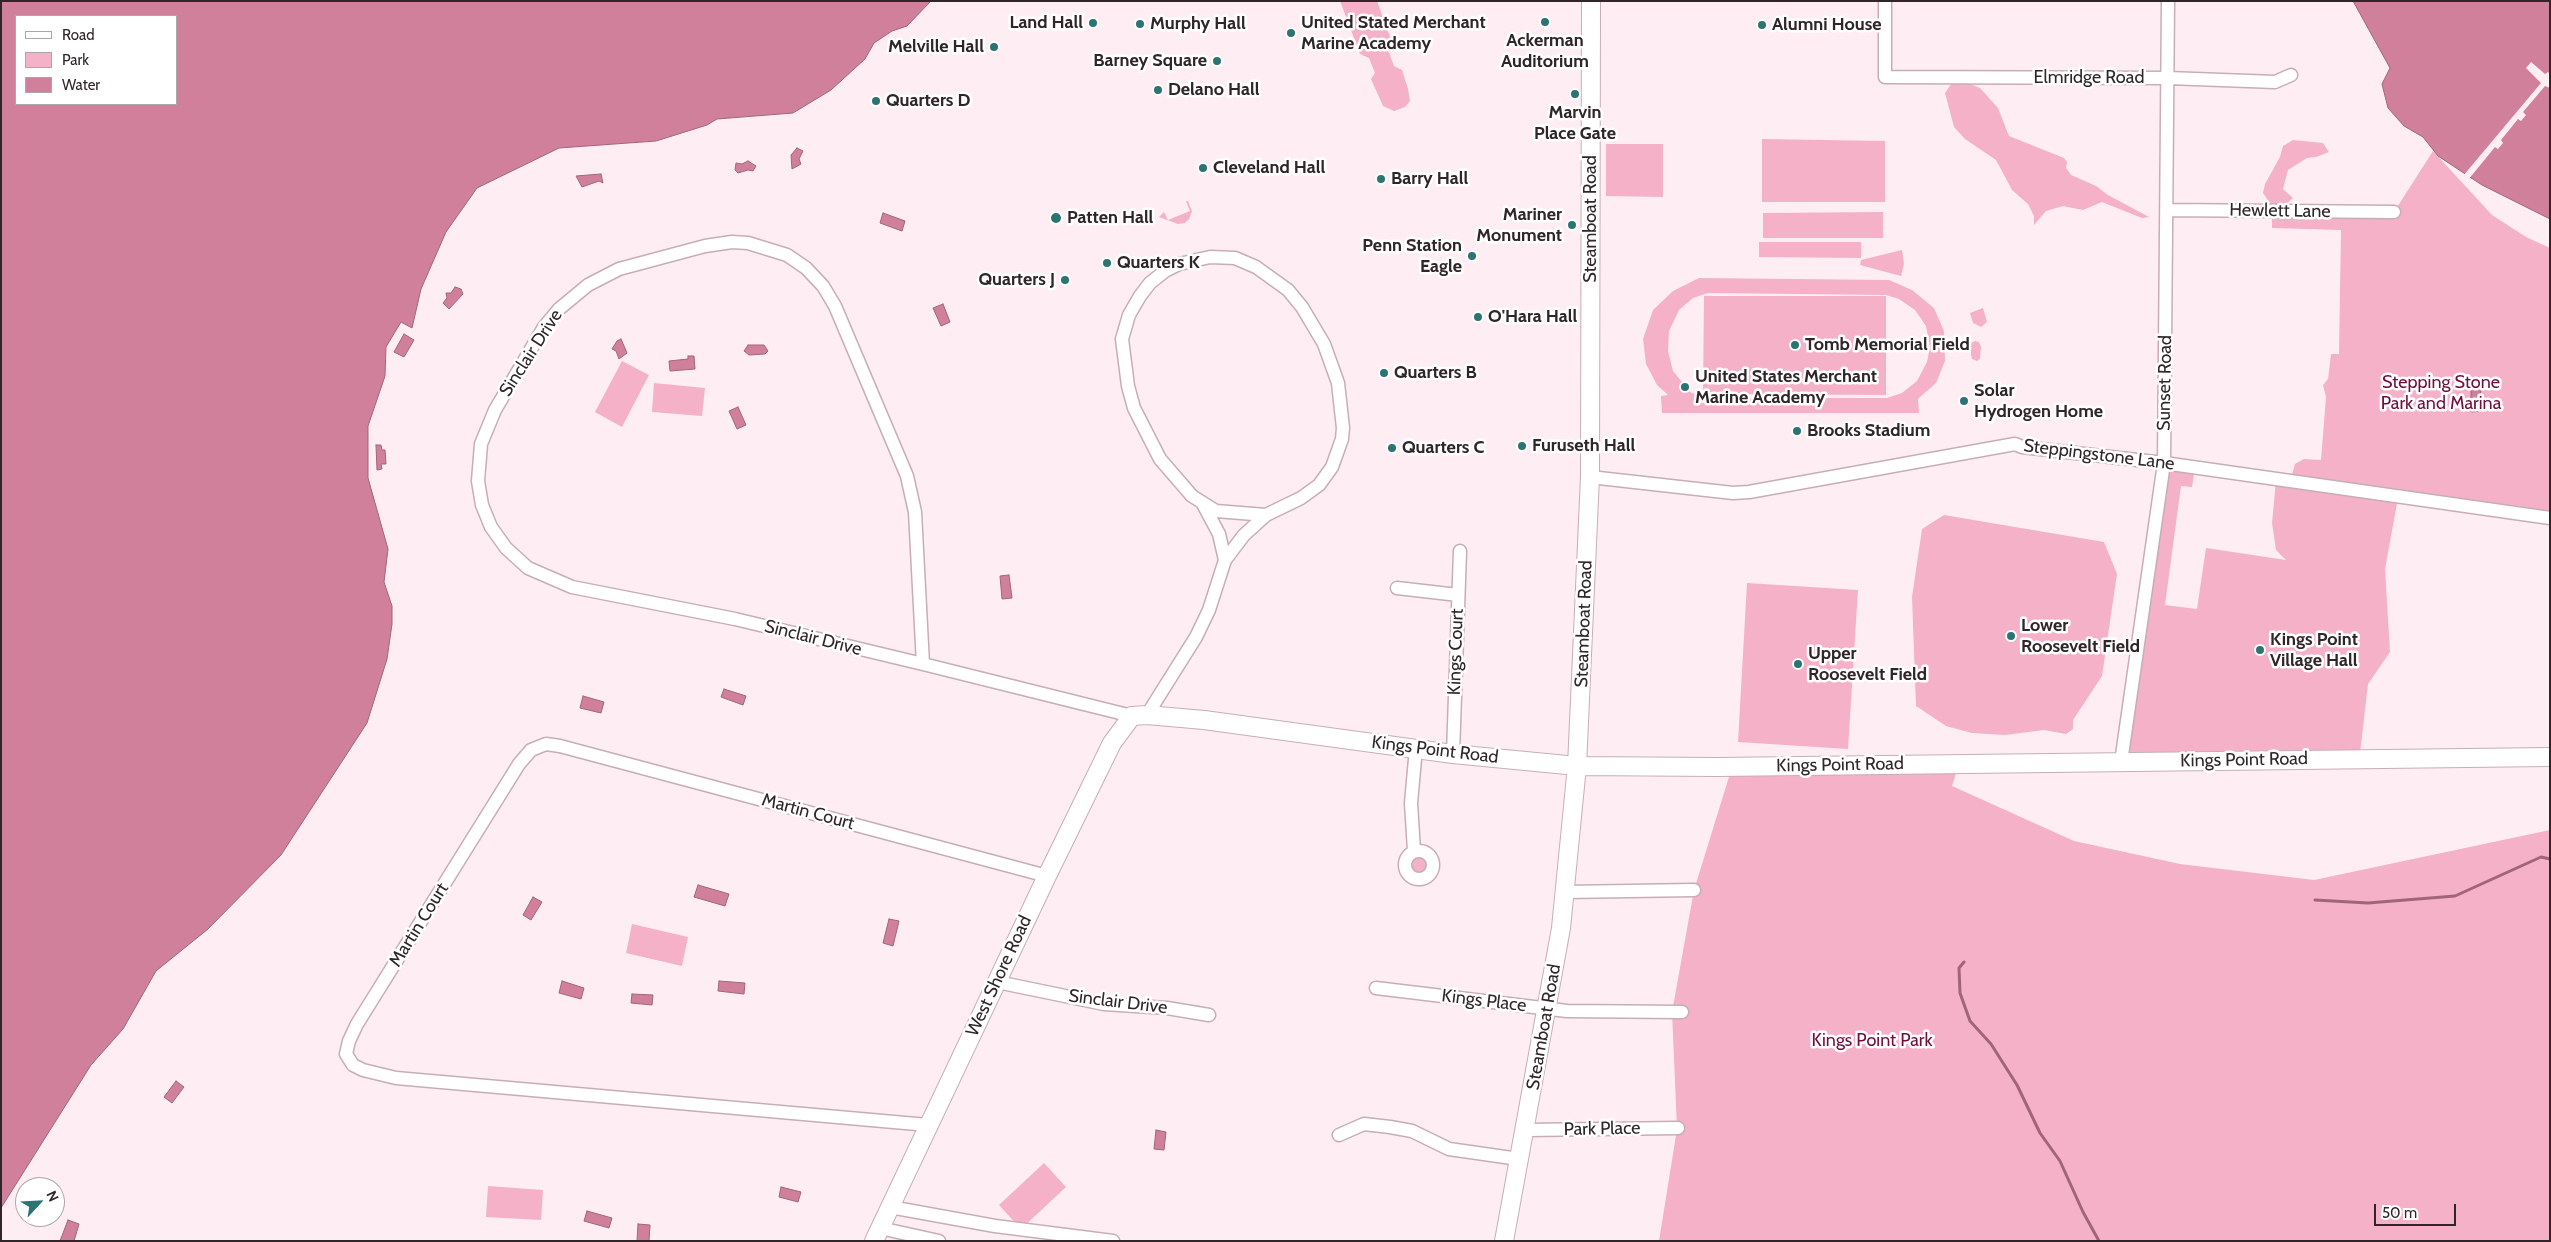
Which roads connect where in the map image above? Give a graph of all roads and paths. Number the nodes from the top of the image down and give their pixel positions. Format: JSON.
{"nodes":[{"id":1,"x":1591,"y":1,"type":"edge"},
{"id":2,"x":1885,"y":1,"type":"edge"},
{"id":3,"x":2168,"y":1,"type":"edge"},
{"id":4,"x":2291,"y":75,"type":"dead end"},
{"id":5,"x":2168,"y":78,"type":"junction"},
{"id":6,"x":2167,"y":210,"type":"junction"},
{"id":7,"x":2394,"y":212,"type":"dead end"},
{"id":8,"x":2164,"y":463,"type":"junction"},
{"id":9,"x":1590,"y":477,"type":"junction"},
{"id":10,"x":1203,"y":504,"type":"junction"},
{"id":11,"x":1266,"y":515,"type":"junction"},
{"id":12,"x":2550,"y":518,"type":"edge"},
{"id":13,"x":1460,"y":551,"type":"dead end"},
{"id":14,"x":1224,"y":560,"type":"junction"},
{"id":15,"x":1397,"y":588,"type":"dead end"},
{"id":16,"x":1458,"y":595,"type":"junction"},
{"id":17,"x":923,"y":664,"type":"junction"},
{"id":18,"x":1140,"y":715,"type":"junction"},
{"id":19,"x":1416,"y":748,"type":"junction"},
{"id":20,"x":1453,"y":754,"type":"junction"},
{"id":21,"x":2550,"y":757,"type":"edge"},
{"id":22,"x":2121,"y":762,"type":"junction"},
{"id":23,"x":1577,"y":766,"type":"junction"},
{"id":24,"x":1414,"y":851,"type":"dead end"},
{"id":25,"x":1047,"y":876,"type":"junction"},
{"id":26,"x":1694,"y":890,"type":"dead end"},
{"id":27,"x":1565,"y":892,"type":"junction"},
{"id":28,"x":997,"y":982,"type":"junction"},
{"id":29,"x":1376,"y":988,"type":"dead end"},
{"id":30,"x":1548,"y":1009,"type":"junction"},
{"id":31,"x":1682,"y":1012,"type":"dead end"},
{"id":32,"x":1209,"y":1015,"type":"dead end"},
{"id":33,"x":928,"y":1125,"type":"junction"},
{"id":34,"x":1678,"y":1128,"type":"dead end"},
{"id":35,"x":1526,"y":1130,"type":"junction"},
{"id":36,"x":1339,"y":1135,"type":"dead end"},
{"id":37,"x":1519,"y":1159,"type":"junction"},
{"id":38,"x":890,"y":1207,"type":"junction"},
{"id":39,"x":877,"y":1234,"type":"edge"},
{"id":40,"x":939,"y":1241,"type":"edge"},
{"id":41,"x":1113,"y":1241,"type":"edge"},
{"id":42,"x":1504,"y":1241,"type":"edge"}],
"edges":[{"from":1,"to":9,"type":"main road","name":"Steamboat Road"},
{"from":2,"to":5,"type":"street","name":"Elmridge Road"},
{"from":3,"to":5,"type":"street","name":"Sunset Road"},
{"from":4,"to":5,"type":"street","name":"Elmridge Road"},
{"from":5,"to":6,"type":"street","name":"Sunset Road"},
{"from":6,"to":7,"type":"street","name":"Hewlett Lane"},
{"from":6,"to":8,"type":"street","name":"Sunset Road"},
{"from":8,"to":9,"type":"street","name":"Steppingstone Lane"},
{"from":8,"to":12,"type":"street","name":"Steppingstone Lane"},
{"from":8,"to":22,"type":"street","name":"Sunset Road"},
{"from":9,"to":23,"type":"main road","name":"Steamboat Road"},
{"from":10,"to":11,"type":"street"},
{"from":10,"to":11,"type":"street"},
{"from":10,"to":14,"type":"street"},
{"from":11,"to":14,"type":"street"},
{"from":13,"to":16,"type":"street","name":"Kings Court"},
{"from":14,"to":18,"type":"street"},
{"from":15,"to":16,"type":"street"},
{"from":16,"to":20,"type":"street","name":"Kings Court"},
{"from":17,"to":17,"type":"street","name":"Sinclair Drive"},
{"from":17,"to":18,"type":"street","name":"Sinclair Drive"},
{"from":18,"to":19,"type":"main road","name":"Kings Point Road"},
{"from":18,"to":25,"type":"main road","name":"West Shore Road"},
{"from":19,"to":20,"type":"main road","name":"Kings Point Road"},
{"from":19,"to":24,"type":"street"},
{"from":20,"to":23,"type":"main road","name":"Kings Point Road"},
{"from":21,"to":22,"type":"main road","name":"Kings Point Road"},
{"from":22,"to":23,"type":"main road","name":"Kings Point Road"},
{"from":23,"to":27,"type":"main road","name":"Steamboat Road"},
{"from":25,"to":28,"type":"main road","name":"West Shore Road"},
{"from":25,"to":33,"type":"street","name":"Martin Court"},
{"from":26,"to":27,"type":"street"},
{"from":27,"to":30,"type":"main road","name":"Steamboat Road"},
{"from":28,"to":32,"type":"street","name":"Sinclair Drive"},
{"from":28,"to":33,"type":"main road","name":"West Shore Road"},
{"from":29,"to":30,"type":"street","name":"Kings Place"},
{"from":30,"to":31,"type":"street","name":"Kings Place"},
{"from":30,"to":35,"type":"main road","name":"Steamboat Road"},
{"from":33,"to":38,"type":"main road","name":"West Shore Road"},
{"from":34,"to":35,"type":"street","name":"Park Place"},
{"from":35,"to":37,"type":"main road","name":"Steamboat Road"},
{"from":36,"to":37,"type":"street"},
{"from":37,"to":42,"type":"main road","name":"Steamboat Road"},
{"from":38,"to":39,"type":"main road","name":"West Shore Road"},
{"from":38,"to":41,"type":"street"},
{"from":39,"to":40,"type":"street"}]}
